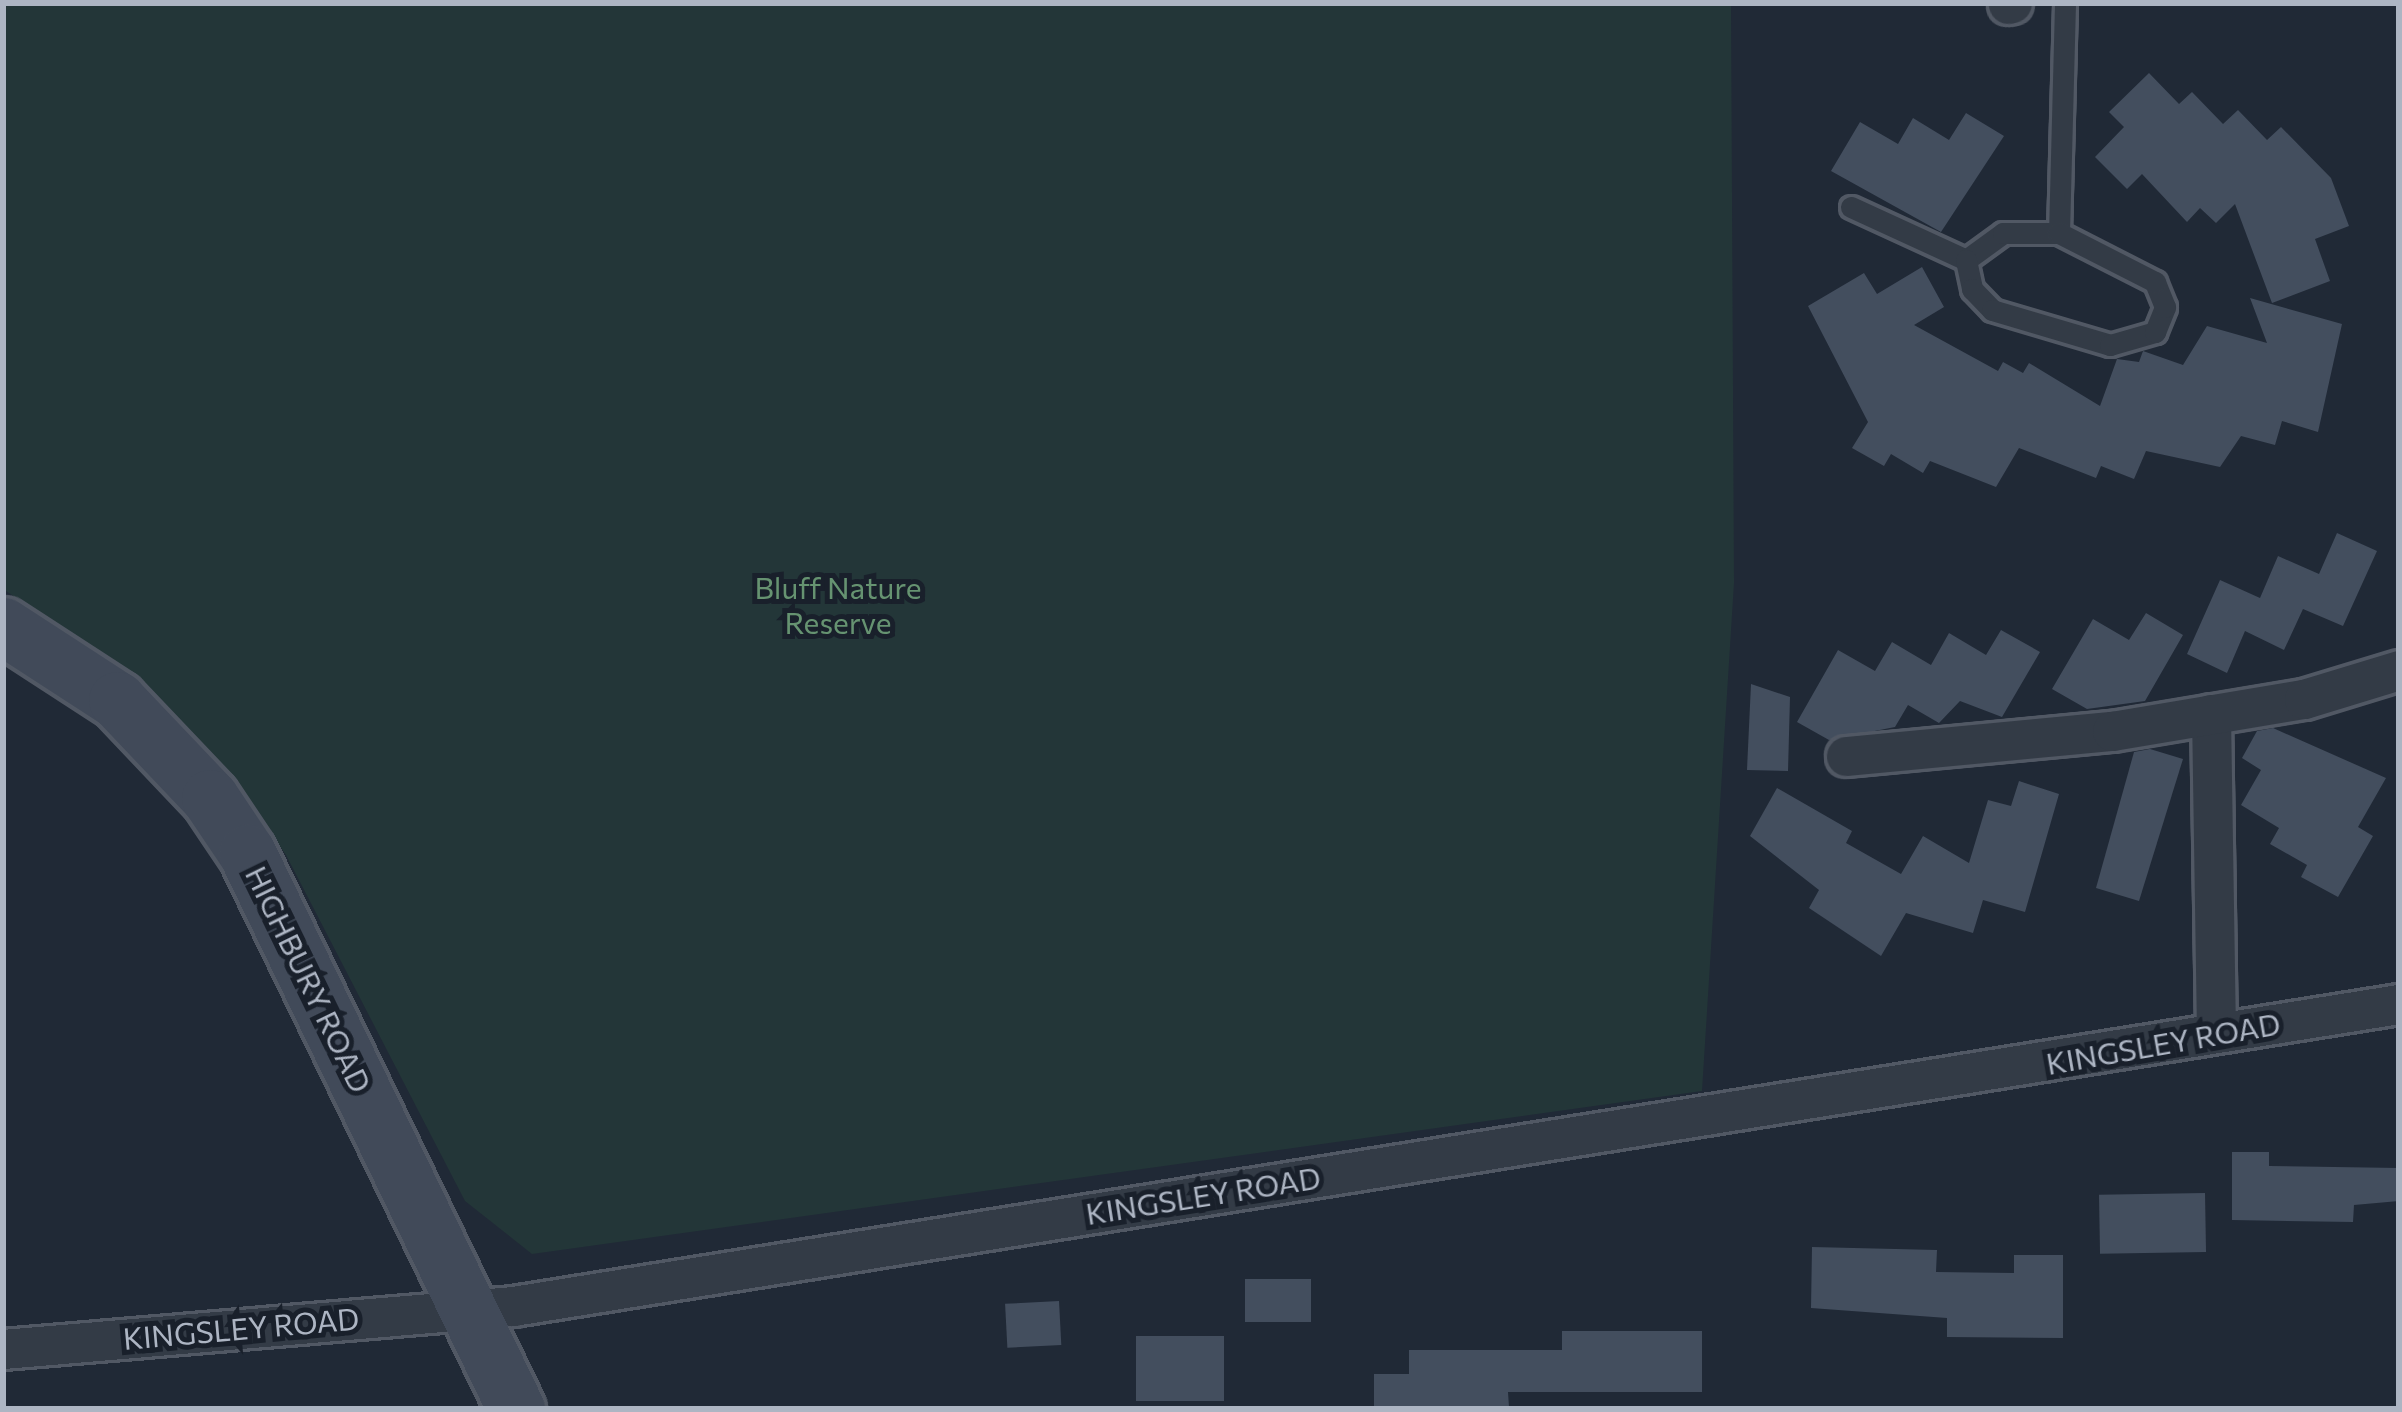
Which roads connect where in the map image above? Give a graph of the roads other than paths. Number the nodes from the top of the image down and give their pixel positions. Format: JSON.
{"nodes":[{"id":1,"x":2065,"y":3,"type":"edge"},
{"id":2,"x":1851,"y":207,"type":"dead end"},
{"id":3,"x":2059,"y":233,"type":"junction"},
{"id":4,"x":1966,"y":260,"type":"junction"},
{"id":5,"x":3,"y":626,"type":"edge"},
{"id":6,"x":2399,"y":670,"type":"edge"},
{"id":7,"x":2211,"y":714,"type":"junction"},
{"id":8,"x":1846,"y":756,"type":"dead end"},
{"id":9,"x":2399,"y":1004,"type":"edge"},
{"id":10,"x":2216,"y":1033,"type":"junction"},
{"id":11,"x":468,"y":1309,"type":"junction"},
{"id":12,"x":3,"y":1349,"type":"edge"},
{"id":13,"x":515,"y":1409,"type":"edge"}],
"edges":[{"from":1,"to":3,"type":"lane"},
{"from":2,"to":4,"type":"lane"},
{"from":3,"to":4,"type":"lane"},
{"from":3,"to":4,"type":"lane"},
{"from":5,"to":11,"type":"street","name":"HIGHBURY ROAD"},
{"from":6,"to":7,"type":"street"},
{"from":7,"to":8,"type":"street"},
{"from":7,"to":10,"type":"street"},
{"from":9,"to":10,"type":"street","name":"KINGSLEY ROAD"},
{"from":10,"to":11,"type":"street","name":"KINGSLEY ROAD"},
{"from":11,"to":12,"type":"street","name":"KINGSLEY ROAD"},
{"from":11,"to":13,"type":"street","name":"HIGHBURY ROAD"}]}
